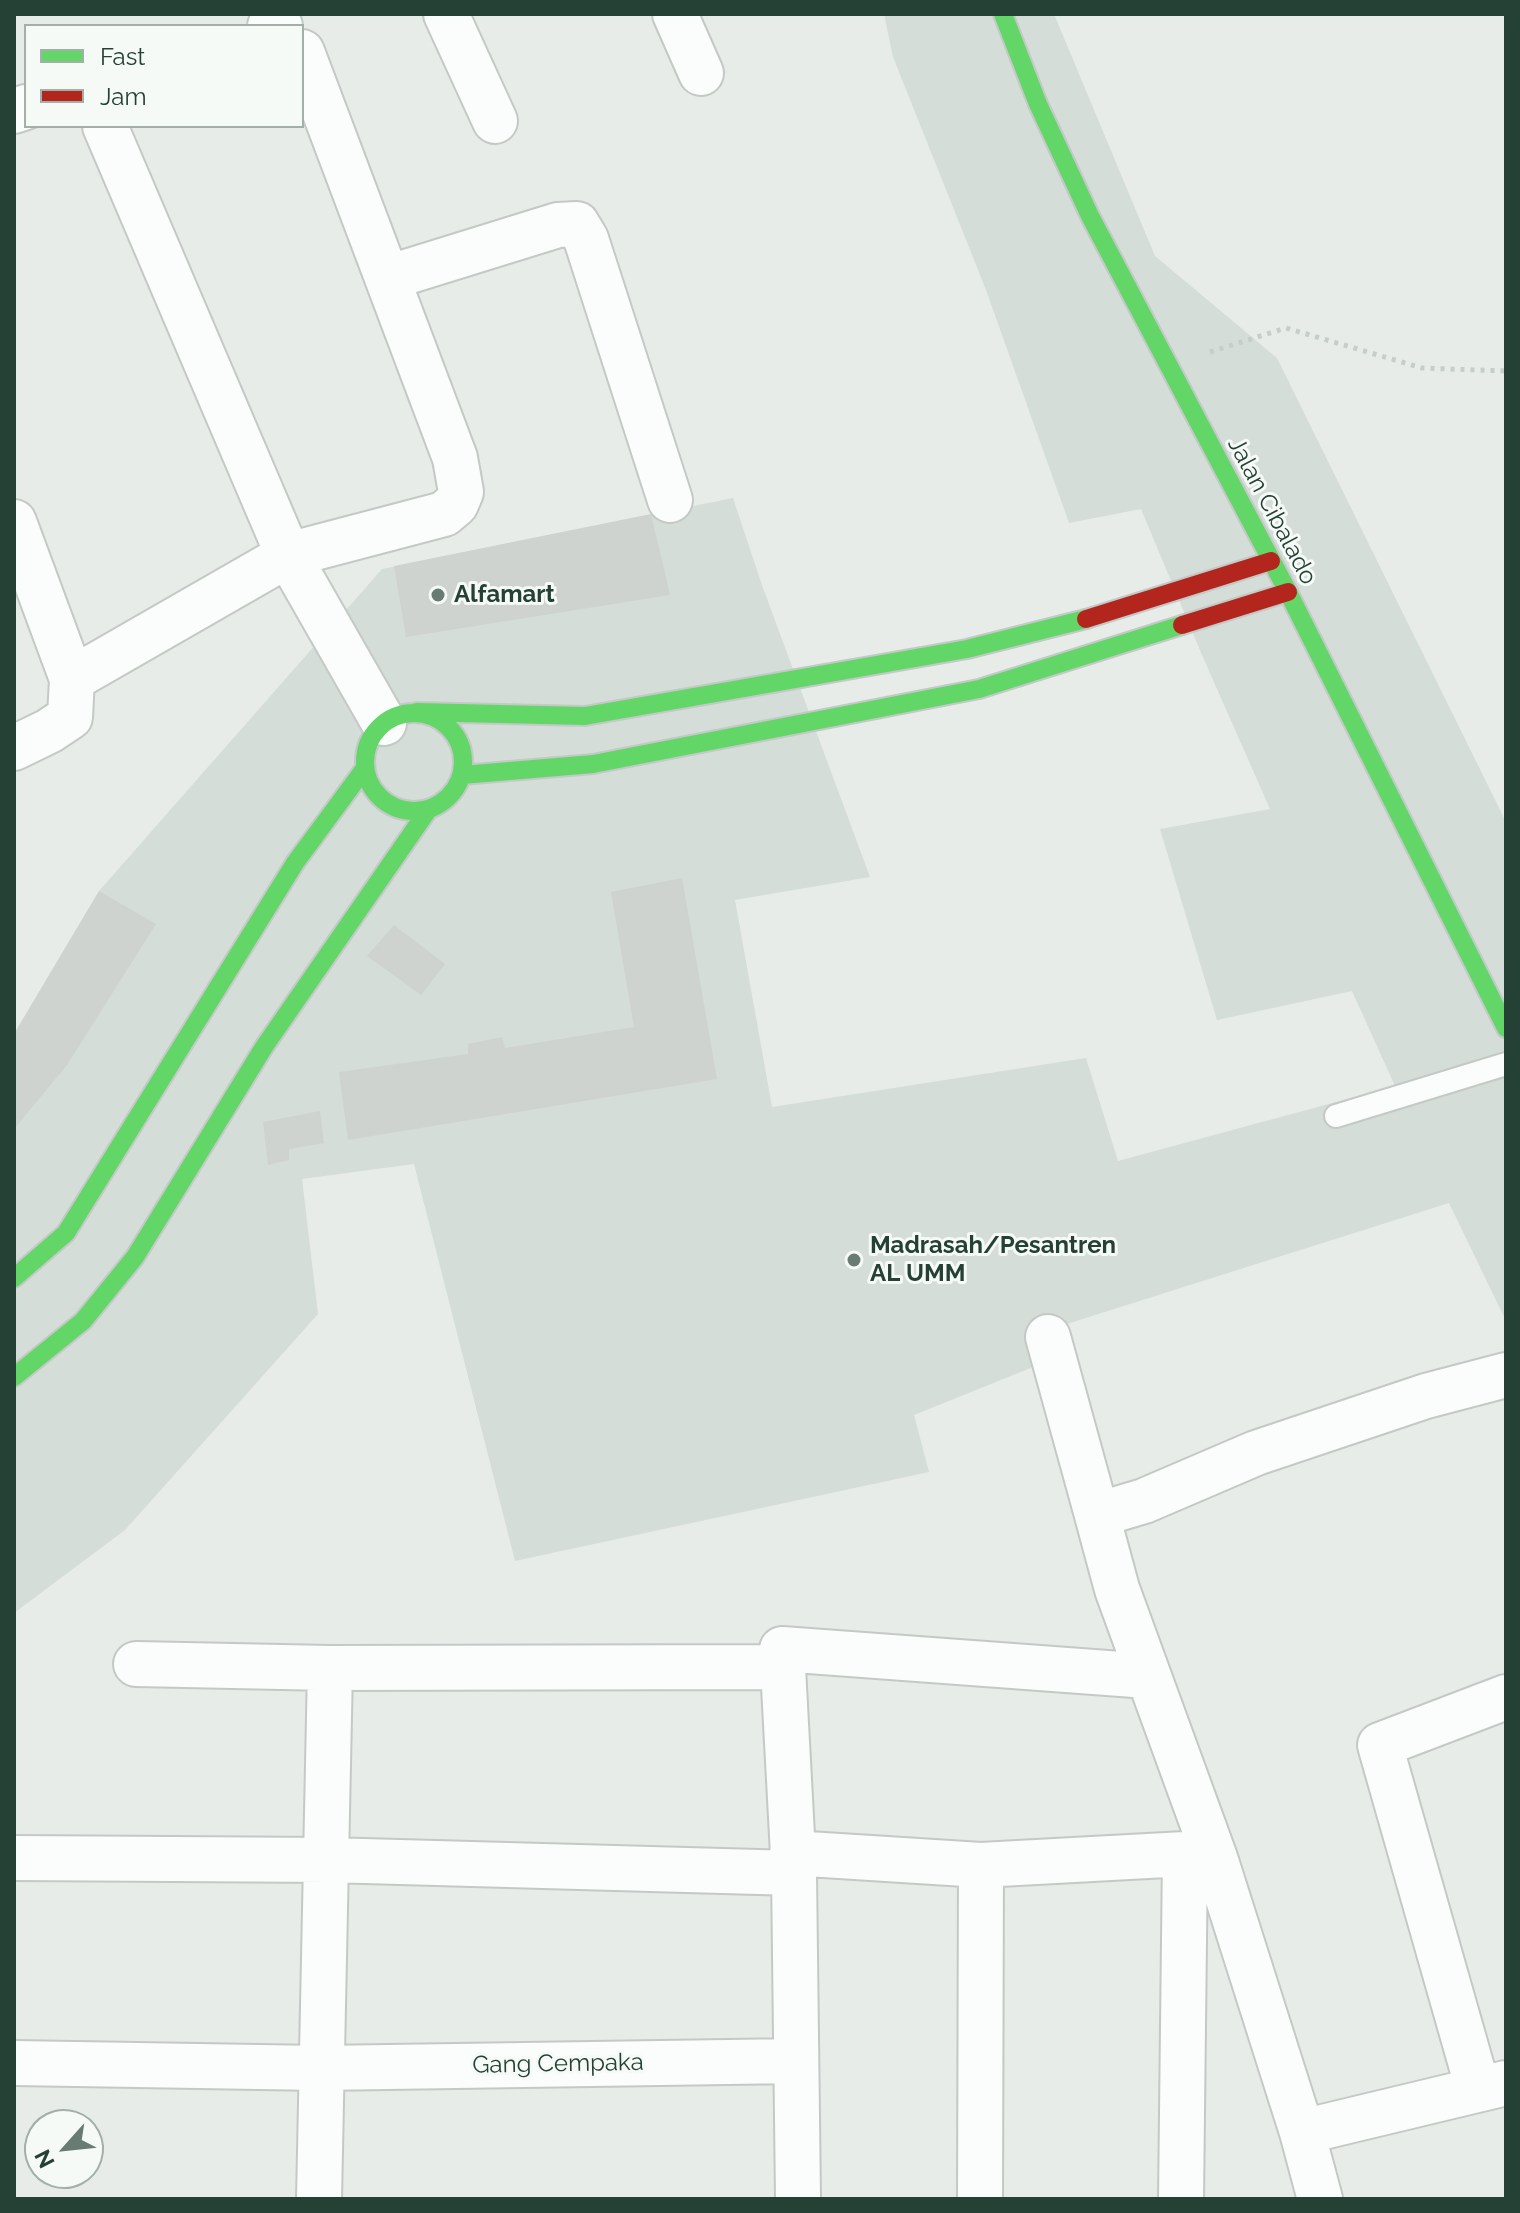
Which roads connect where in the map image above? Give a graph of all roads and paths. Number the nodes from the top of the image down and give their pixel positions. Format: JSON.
{"nodes":[{"id":1,"x":446,"y":14,"type":"edge"},
{"id":2,"x":675,"y":14,"type":"edge"},
{"id":3,"x":1003,"y":14,"type":"edge"},
{"id":4,"x":304,"y":57,"type":"edge"},
{"id":5,"x":701,"y":73,"type":"dead end"},
{"id":6,"x":495,"y":121,"type":"dead end"},
{"id":7,"x":106,"y":128,"type":"edge"},
{"id":8,"x":387,"y":278,"type":"junction"},
{"id":9,"x":1167,"y":366,"type":"junction"},
{"id":10,"x":1506,"y":371,"type":"edge"},
{"id":11,"x":670,"y":500,"type":"dead end"},
{"id":12,"x":14,"y":522,"type":"edge"},
{"id":13,"x":288,"y":555,"type":"junction"},
{"id":14,"x":1271,"y":561,"type":"junction"},
{"id":15,"x":1288,"y":592,"type":"junction"},
{"id":16,"x":72,"y":679,"type":"junction"},
{"id":17,"x":401,"y":718,"type":"junction"},
{"id":18,"x":14,"y":748,"type":"edge"},
{"id":19,"x":365,"y":768,"type":"junction"},
{"id":20,"x":462,"y":775,"type":"junction"},
{"id":21,"x":428,"y":810,"type":"junction"},
{"id":22,"x":1506,"y":1028,"type":"edge"},
{"id":23,"x":1506,"y":1064,"type":"edge"},
{"id":24,"x":1336,"y":1116,"type":"dead end"},
{"id":25,"x":14,"y":1278,"type":"edge"},
{"id":26,"x":1048,"y":1337,"type":"dead end"},
{"id":27,"x":1506,"y":1375,"type":"edge"},
{"id":28,"x":14,"y":1377,"type":"edge"},
{"id":29,"x":1097,"y":1515,"type":"junction"},
{"id":30,"x":136,"y":1664,"type":"dead end"},
{"id":31,"x":782,"y":1667,"type":"junction"},
{"id":32,"x":330,"y":1668,"type":"junction"},
{"id":33,"x":1148,"y":1676,"type":"junction"},
{"id":34,"x":1506,"y":1697,"type":"edge"},
{"id":35,"x":1200,"y":1856,"type":"junction"},
{"id":36,"x":14,"y":1858,"type":"edge"},
{"id":37,"x":328,"y":1860,"type":"junction"},
{"id":38,"x":793,"y":1863,"type":"junction"},
{"id":39,"x":981,"y":1865,"type":"junction"},
{"id":40,"x":796,"y":2061,"type":"junction"},
{"id":41,"x":14,"y":2063,"type":"edge"},
{"id":42,"x":320,"y":2068,"type":"junction"},
{"id":43,"x":1492,"y":2086,"type":"edge"},
{"id":44,"x":1302,"y":2132,"type":"junction"},
{"id":45,"x":319,"y":2199,"type":"edge"},
{"id":46,"x":798,"y":2199,"type":"edge"},
{"id":47,"x":980,"y":2199,"type":"edge"},
{"id":48,"x":1181,"y":2199,"type":"edge"},
{"id":49,"x":1320,"y":2199,"type":"edge"}],
"edges":[{"from":1,"to":6,"type":"street"},
{"from":2,"to":5,"type":"street"},
{"from":3,"to":9,"type":"street","name":"Jalan Cibalado"},
{"from":4,"to":8,"type":"street"},
{"from":7,"to":13,"type":"street"},
{"from":8,"to":11,"type":"street"},
{"from":8,"to":13,"type":"street"},
{"from":9,"to":10,"type":"path"},
{"from":9,"to":14,"type":"street","name":"Jalan Cibalado"},
{"from":12,"to":16,"type":"street"},
{"from":13,"to":16,"type":"street"},
{"from":13,"to":17,"type":"street"},
{"from":14,"to":15,"type":"street","name":"Jalan Cibalado"},
{"from":14,"to":17,"type":"street"},
{"from":15,"to":20,"type":"street"},
{"from":15,"to":22,"type":"street","name":"Jalan Cibalado"},
{"from":16,"to":18,"type":"street"},
{"from":17,"to":19,"type":"street"},
{"from":17,"to":20,"type":"street"},
{"from":19,"to":21,"type":"street"},
{"from":19,"to":25,"type":"street"},
{"from":20,"to":21,"type":"street"},
{"from":21,"to":28,"type":"street"},
{"from":23,"to":24,"type":"lane"},
{"from":26,"to":29,"type":"street"},
{"from":27,"to":29,"type":"street"},
{"from":29,"to":33,"type":"street"},
{"from":30,"to":32,"type":"street"},
{"from":31,"to":32,"type":"street"},
{"from":31,"to":33,"type":"street"},
{"from":31,"to":38,"type":"street"},
{"from":32,"to":37,"type":"street"},
{"from":33,"to":35,"type":"street"},
{"from":34,"to":43,"type":"street"},
{"from":35,"to":39,"type":"street"},
{"from":35,"to":44,"type":"street"},
{"from":35,"to":48,"type":"street"},
{"from":36,"to":37,"type":"street"},
{"from":37,"to":38,"type":"street"},
{"from":37,"to":42,"type":"street"},
{"from":38,"to":39,"type":"street"},
{"from":38,"to":40,"type":"street"},
{"from":39,"to":47,"type":"street"},
{"from":40,"to":42,"type":"street","name":"Gang Cempaka"},
{"from":40,"to":46,"type":"street"},
{"from":41,"to":42,"type":"street","name":"Gang Cempaka"},
{"from":42,"to":45,"type":"street"},
{"from":43,"to":44,"type":"street"},
{"from":44,"to":49,"type":"street"}]}
